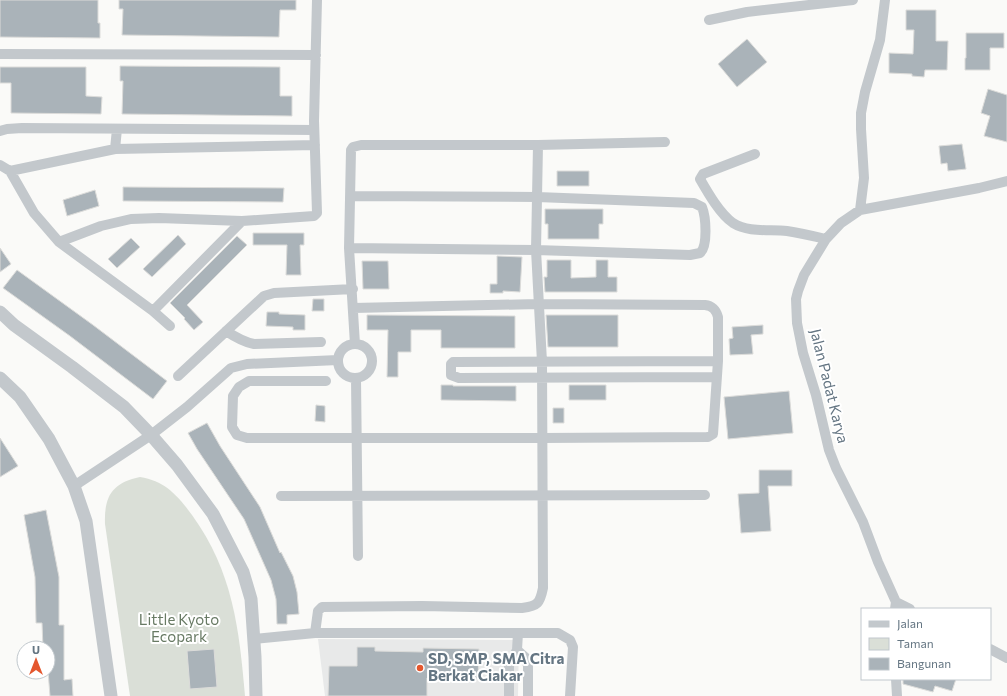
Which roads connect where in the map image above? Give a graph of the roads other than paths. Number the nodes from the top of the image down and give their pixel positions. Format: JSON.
{"nodes":[{"id":1,"x":318,"y":0,"type":"edge"},
{"id":2,"x":853,"y":0,"type":"edge"},
{"id":3,"x":885,"y":0,"type":"edge"},
{"id":4,"x":709,"y":20,"type":"dead end"},
{"id":5,"x":0,"y":54,"type":"edge"},
{"id":6,"x":316,"y":55,"type":"junction"},
{"id":7,"x":116,"y":129,"type":"junction"},
{"id":8,"x":314,"y":130,"type":"junction"},
{"id":9,"x":0,"y":131,"type":"edge"},
{"id":10,"x":665,"y":142,"type":"dead end"},
{"id":11,"x":315,"y":144,"type":"junction"},
{"id":12,"x":538,"y":145,"type":"junction"},
{"id":13,"x":115,"y":149,"type":"junction"},
{"id":14,"x":755,"y":154,"type":"dead end"},
{"id":15,"x":0,"y":164,"type":"edge"},
{"id":16,"x":10,"y":171,"type":"junction"},
{"id":17,"x":1007,"y":181,"type":"edge"},
{"id":18,"x":350,"y":196,"type":"junction"},
{"id":19,"x":538,"y":197,"type":"junction"},
{"id":20,"x":860,"y":210,"type":"junction"},
{"id":21,"x":242,"y":221,"type":"junction"},
{"id":22,"x":826,"y":239,"type":"junction"},
{"id":23,"x":59,"y":242,"type":"junction"},
{"id":24,"x":349,"y":248,"type":"junction"},
{"id":25,"x":536,"y":250,"type":"junction"},
{"id":26,"x":352,"y":290,"type":"junction"},
{"id":27,"x":538,"y":304,"type":"junction"},
{"id":28,"x":353,"y":308,"type":"junction"},
{"id":29,"x":153,"y":311,"type":"junction"},
{"id":30,"x":0,"y":312,"type":"edge"},
{"id":31,"x":170,"y":326,"type":"dead end"},
{"id":32,"x":226,"y":330,"type":"junction"},
{"id":33,"x":321,"y":342,"type":"dead end"},
{"id":34,"x":355,"y":344,"type":"junction"},
{"id":35,"x":338,"y":360,"type":"junction"},
{"id":36,"x":542,"y":362,"type":"junction"},
{"id":37,"x":718,"y":362,"type":"junction"},
{"id":38,"x":178,"y":376,"type":"dead end"},
{"id":39,"x":716,"y":377,"type":"junction"},
{"id":40,"x":0,"y":378,"type":"edge"},
{"id":41,"x":356,"y":378,"type":"junction"},
{"id":42,"x":542,"y":378,"type":"junction"},
{"id":43,"x":326,"y":381,"type":"dead end"},
{"id":44,"x":151,"y":435,"type":"junction"},
{"id":45,"x":357,"y":438,"type":"junction"},
{"id":46,"x":542,"y":438,"type":"junction"},
{"id":47,"x":74,"y":486,"type":"junction"},
{"id":48,"x":705,"y":495,"type":"dead end"},
{"id":49,"x":281,"y":496,"type":"dead end"},
{"id":50,"x":357,"y":496,"type":"junction"},
{"id":51,"x":542,"y":496,"type":"junction"},
{"id":52,"x":358,"y":556,"type":"dead end"},
{"id":53,"x":895,"y":606,"type":"edge"},
{"id":54,"x":905,"y":608,"type":"edge"},
{"id":55,"x":315,"y":633,"type":"junction"},
{"id":56,"x":518,"y":633,"type":"junction"},
{"id":57,"x":253,"y":639,"type":"junction"},
{"id":58,"x":517,"y":650,"type":"junction"},
{"id":59,"x":991,"y":650,"type":"edge"},
{"id":60,"x":1007,"y":658,"type":"edge"},
{"id":61,"x":896,"y":680,"type":"edge"},
{"id":62,"x":111,"y":696,"type":"edge"},
{"id":63,"x":256,"y":696,"type":"edge"},
{"id":64,"x":509,"y":696,"type":"edge"},
{"id":65,"x":528,"y":696,"type":"edge"},
{"id":66,"x":570,"y":696,"type":"edge"},
{"id":67,"x":897,"y":696,"type":"edge"}],
"edges":[{"from":1,"to":6,"type":"street"},
{"from":2,"to":4,"type":"street"},
{"from":3,"to":20,"type":"street"},
{"from":5,"to":6,"type":"street"},
{"from":6,"to":8,"type":"street"},
{"from":7,"to":8,"type":"street"},
{"from":7,"to":9,"type":"street"},
{"from":7,"to":13,"type":"street"},
{"from":8,"to":11,"type":"street"},
{"from":10,"to":12,"type":"street"},
{"from":11,"to":13,"type":"street"},
{"from":11,"to":21,"type":"street"},
{"from":12,"to":18,"type":"street"},
{"from":12,"to":19,"type":"street"},
{"from":13,"to":16,"type":"street"},
{"from":14,"to":22,"type":"street"},
{"from":15,"to":16,"type":"street"},
{"from":16,"to":23,"type":"street"},
{"from":17,"to":20,"type":"street","name":"Jalan Padat Karya"},
{"from":18,"to":19,"type":"street"},
{"from":18,"to":24,"type":"street"},
{"from":19,"to":25,"type":"street"},
{"from":19,"to":25,"type":"street"},
{"from":20,"to":22,"type":"street","name":"Jalan Padat Karya"},
{"from":21,"to":23,"type":"street"},
{"from":21,"to":29,"type":"street"},
{"from":22,"to":53,"type":"street","name":"Jalan Padat Karya"},
{"from":23,"to":29,"type":"street"},
{"from":24,"to":25,"type":"street"},
{"from":24,"to":26,"type":"street"},
{"from":25,"to":27,"type":"street"},
{"from":26,"to":28,"type":"street"},
{"from":26,"to":32,"type":"street"},
{"from":27,"to":28,"type":"street"},
{"from":27,"to":36,"type":"street"},
{"from":27,"to":37,"type":"street"},
{"from":28,"to":34,"type":"street"},
{"from":29,"to":31,"type":"street"},
{"from":30,"to":44,"type":"street"},
{"from":32,"to":33,"type":"street"},
{"from":32,"to":38,"type":"street"},
{"from":34,"to":35,"type":"street"},
{"from":34,"to":41,"type":"street"},
{"from":35,"to":41,"type":"street"},
{"from":35,"to":44,"type":"street"},
{"from":36,"to":37,"type":"street"},
{"from":36,"to":42,"type":"street"},
{"from":36,"to":42,"type":"street"},
{"from":37,"to":39,"type":"street"},
{"from":39,"to":42,"type":"street"},
{"from":39,"to":46,"type":"street"},
{"from":40,"to":47,"type":"street"},
{"from":41,"to":45,"type":"street"},
{"from":42,"to":46,"type":"street"},
{"from":43,"to":45,"type":"street"},
{"from":44,"to":47,"type":"street"},
{"from":44,"to":57,"type":"street"},
{"from":45,"to":46,"type":"street"},
{"from":45,"to":50,"type":"street"},
{"from":46,"to":51,"type":"street"},
{"from":47,"to":62,"type":"street"},
{"from":48,"to":51,"type":"street"},
{"from":49,"to":50,"type":"street"},
{"from":50,"to":51,"type":"street"},
{"from":50,"to":52,"type":"street"},
{"from":51,"to":55,"type":"street"},
{"from":53,"to":54,"type":"street"},
{"from":55,"to":56,"type":"street"},
{"from":55,"to":57,"type":"street"},
{"from":56,"to":58,"type":"street"},
{"from":56,"to":66,"type":"street"},
{"from":57,"to":63,"type":"street"},
{"from":58,"to":64,"type":"street"},
{"from":58,"to":65,"type":"street"},
{"from":59,"to":60,"type":"street"},
{"from":61,"to":67,"type":"street"}]}
